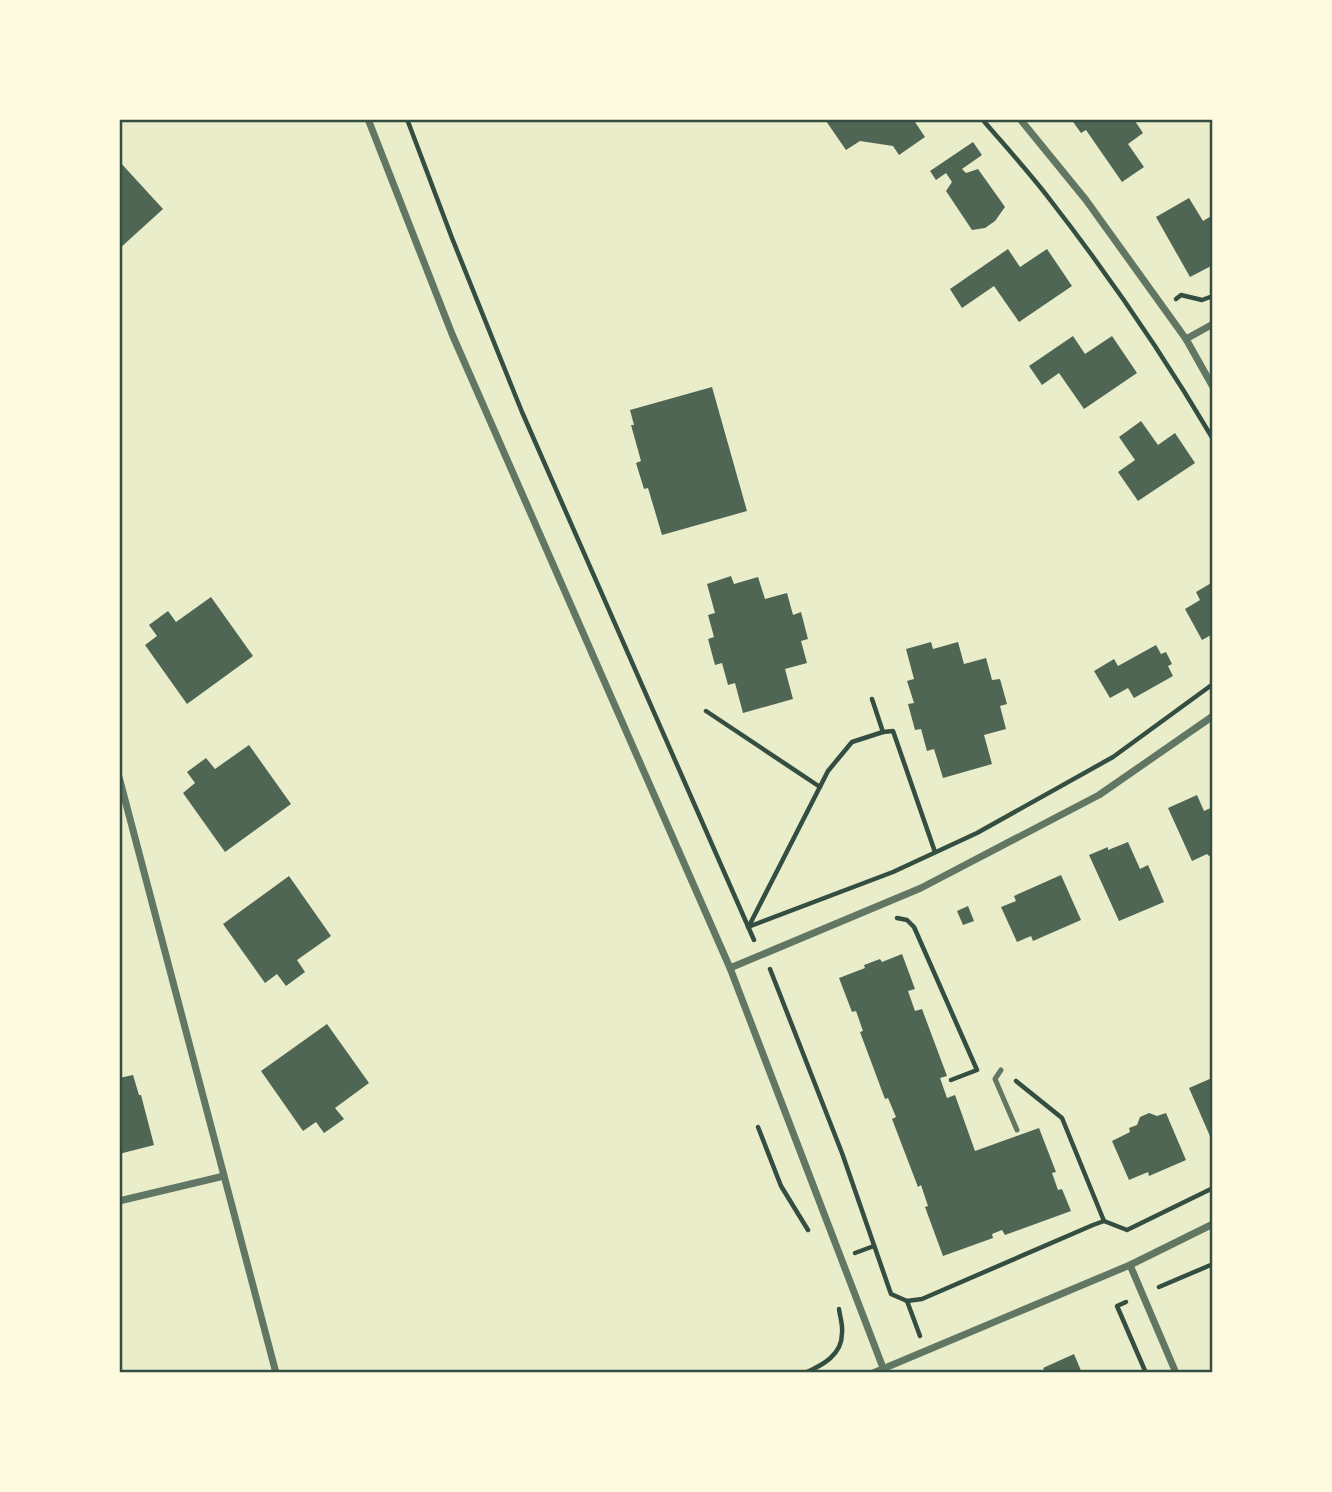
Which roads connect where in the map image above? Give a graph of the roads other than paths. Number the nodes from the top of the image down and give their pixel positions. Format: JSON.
{"nodes":[{"id":1,"x":368,"y":119,"type":"edge"},
{"id":2,"x":1020,"y":119,"type":"edge"},
{"id":3,"x":1213,"y":324,"type":"edge"},
{"id":4,"x":1186,"y":339,"type":"junction"},
{"id":5,"x":1213,"y":387,"type":"edge"},
{"id":6,"x":1213,"y":716,"type":"edge"},
{"id":7,"x":119,"y":777,"type":"edge"},
{"id":8,"x":730,"y":968,"type":"junction"},
{"id":9,"x":1001,"y":1070,"type":"road end"},
{"id":10,"x":1017,"y":1130,"type":"dead end"},
{"id":11,"x":224,"y":1176,"type":"junction"},
{"id":12,"x":119,"y":1201,"type":"edge"},
{"id":13,"x":1213,"y":1224,"type":"edge"},
{"id":14,"x":1130,"y":1265,"type":"junction"},
{"id":15,"x":885,"y":1371,"type":"edge"},
{"id":16,"x":276,"y":1373,"type":"edge"},
{"id":17,"x":873,"y":1373,"type":"edge"},
{"id":18,"x":1176,"y":1373,"type":"edge"}],
"edges":[{"from":1,"to":8,"type":"street"},
{"from":2,"to":4,"type":"street"},
{"from":3,"to":4,"type":"street"},
{"from":4,"to":5,"type":"street"},
{"from":6,"to":8,"type":"street"},
{"from":7,"to":11,"type":"street"},
{"from":8,"to":15,"type":"street"},
{"from":9,"to":10,"type":"lane"},
{"from":11,"to":12,"type":"street"},
{"from":11,"to":16,"type":"street"},
{"from":13,"to":14,"type":"street"},
{"from":14,"to":15,"type":"street"},
{"from":14,"to":18,"type":"street"},
{"from":15,"to":17,"type":"street"}]}
